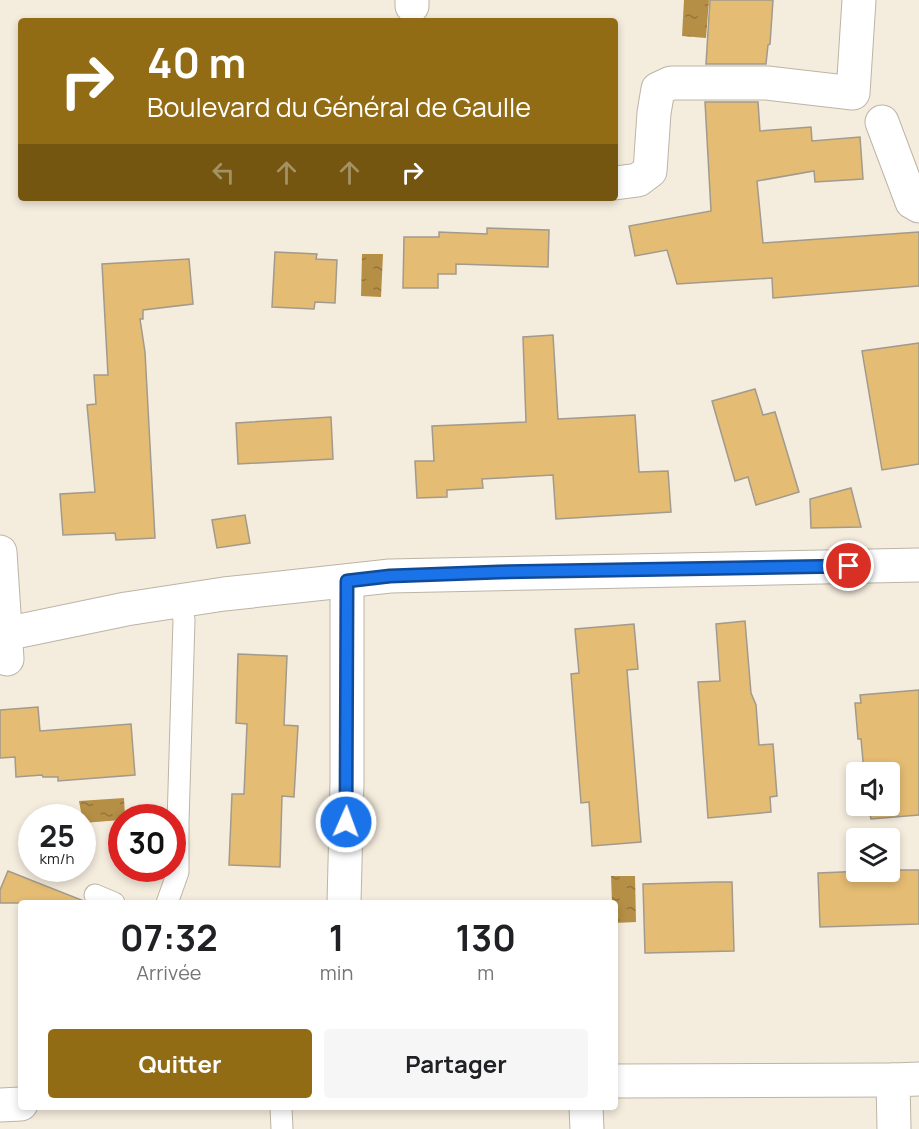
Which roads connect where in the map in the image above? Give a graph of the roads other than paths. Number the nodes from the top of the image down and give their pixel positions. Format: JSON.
{"nodes":[{"id":1,"x":859,"y":0,"type":"edge"},
{"id":2,"x":882,"y":122,"type":"dead end"},
{"id":3,"x":618,"y":183,"type":"edge"},
{"id":4,"x":919,"y":206,"type":"edge"},
{"id":5,"x":0,"y":552,"type":"edge"},
{"id":6,"x":919,"y":565,"type":"edge"},
{"id":7,"x":347,"y":581,"type":"junction"},
{"id":8,"x":182,"y":601,"type":"junction"},
{"id":9,"x":4,"y":643,"type":"edge"},
{"id":10,"x":168,"y":900,"type":"edge"},
{"id":11,"x":344,"y":900,"type":"edge"},
{"id":12,"x":906,"y":1079,"type":"edge"},
{"id":13,"x":618,"y":1081,"type":"edge"},
{"id":14,"x":18,"y":1104,"type":"edge"},
{"id":15,"x":0,"y":1105,"type":"edge"},
{"id":16,"x":281,"y":1110,"type":"edge"},
{"id":17,"x":586,"y":1110,"type":"edge"},
{"id":18,"x":282,"y":1129,"type":"edge"},
{"id":19,"x":587,"y":1129,"type":"edge"},
{"id":20,"x":894,"y":1129,"type":"edge"}],
"edges":[{"from":1,"to":3,"type":"street"},
{"from":2,"to":4,"type":"street"},
{"from":5,"to":9,"type":"street"},
{"from":6,"to":7,"type":"street"},
{"from":7,"to":8,"type":"street"},
{"from":7,"to":11,"type":"street"},
{"from":8,"to":9,"type":"street"},
{"from":8,"to":10,"type":"lane"},
{"from":12,"to":13,"type":"street"},
{"from":12,"to":20,"type":"street"},
{"from":14,"to":15,"type":"street"},
{"from":16,"to":18,"type":"lane"},
{"from":17,"to":19,"type":"street"}]}
